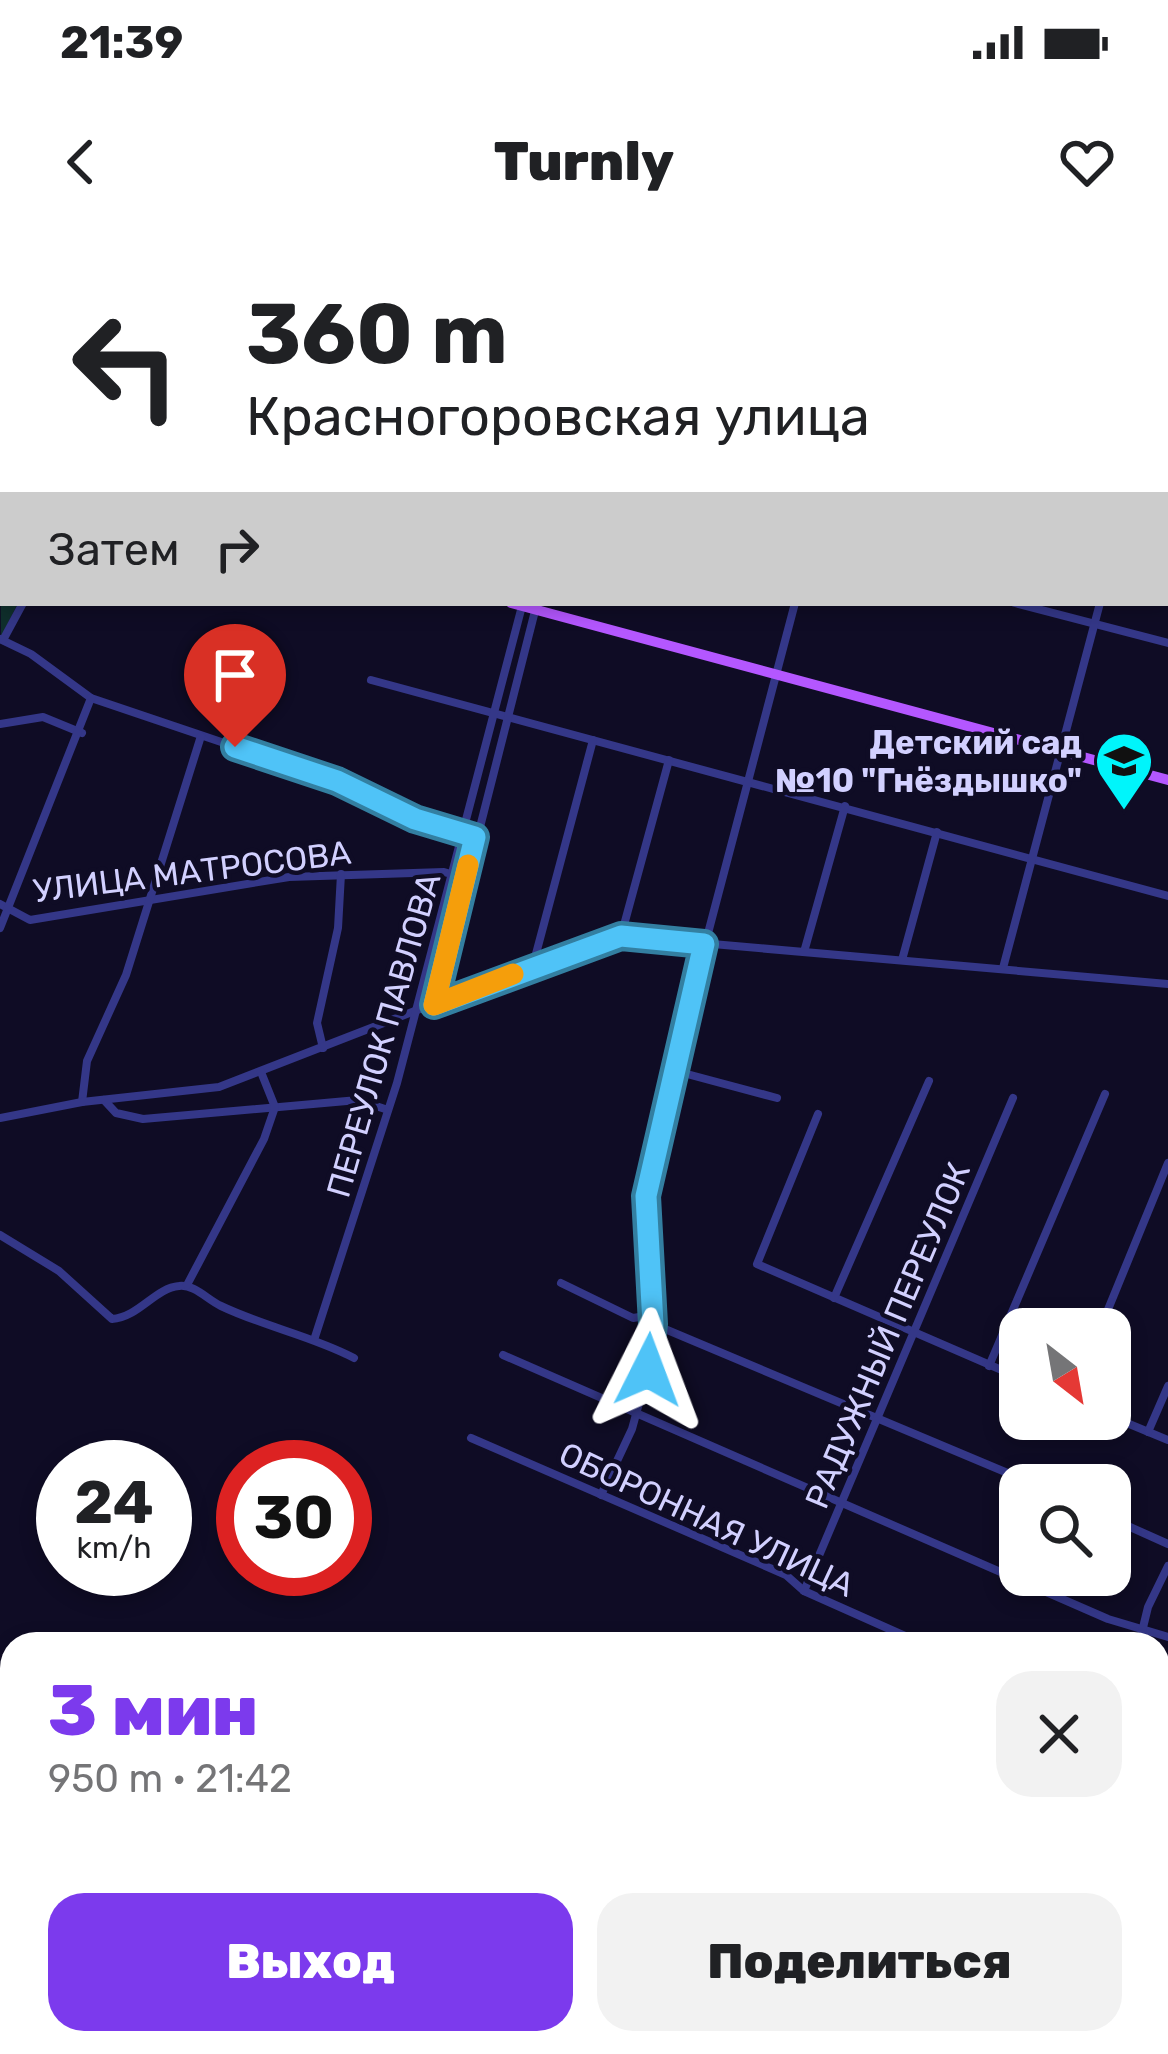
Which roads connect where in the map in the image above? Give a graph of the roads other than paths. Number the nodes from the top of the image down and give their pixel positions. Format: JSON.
{"nodes":[{"id":1,"x":21,"y":606,"type":"edge"},
{"id":2,"x":519,"y":606,"type":"edge"},
{"id":3,"x":537,"y":606,"type":"edge"},
{"id":4,"x":794,"y":606,"type":"edge"},
{"id":5,"x":1026,"y":606,"type":"edge"},
{"id":6,"x":1099,"y":606,"type":"edge"},
{"id":7,"x":1094,"y":625,"type":"junction"},
{"id":8,"x":1,"y":640,"type":"edge"},
{"id":9,"x":1168,"y":644,"type":"edge"},
{"id":10,"x":775,"y":674,"type":"junction"},
{"id":11,"x":371,"y":680,"type":"dead end"},
{"id":12,"x":91,"y":698,"type":"junction"},
{"id":13,"x":494,"y":715,"type":"junction"},
{"id":14,"x":507,"y":717,"type":"junction"},
{"id":15,"x":0,"y":724,"type":"edge"},
{"id":16,"x":82,"y":733,"type":"junction"},
{"id":17,"x":201,"y":736,"type":"junction"},
{"id":18,"x":593,"y":740,"type":"junction"},
{"id":19,"x":1061,"y":751,"type":"junction"},
{"id":20,"x":669,"y":760,"type":"junction"},
{"id":21,"x":1168,"y":780,"type":"edge"},
{"id":22,"x":746,"y":781,"type":"junction"},
{"id":23,"x":845,"y":806,"type":"junction"},
{"id":24,"x":937,"y":832,"type":"junction"},
{"id":25,"x":464,"y":835,"type":"junction"},
{"id":26,"x":475,"y":837,"type":"junction"},
{"id":27,"x":1032,"y":858,"type":"junction"},
{"id":28,"x":341,"y":874,"type":"junction"},
{"id":29,"x":452,"y":875,"type":"junction"},
{"id":30,"x":465,"y":878,"type":"junction"},
{"id":31,"x":1168,"y":896,"type":"edge"},
{"id":32,"x":148,"y":897,"type":"junction"},
{"id":33,"x":3,"y":907,"type":"edge"},
{"id":34,"x":0,"y":928,"type":"edge"},
{"id":35,"x":621,"y":936,"type":"junction"},
{"id":36,"x":704,"y":944,"type":"junction"},
{"id":37,"x":804,"y":952,"type":"junction"},
{"id":38,"x":902,"y":960,"type":"junction"},
{"id":39,"x":533,"y":966,"type":"junction"},
{"id":40,"x":1003,"y":968,"type":"junction"},
{"id":41,"x":1168,"y":984,"type":"edge"},
{"id":42,"x":434,"y":1005,"type":"junction"},
{"id":43,"x":416,"y":1012,"type":"junction"},
{"id":44,"x":323,"y":1048,"type":"junction"},
{"id":45,"x":672,"y":1070,"type":"junction"},
{"id":46,"x":261,"y":1072,"type":"junction"},
{"id":47,"x":929,"y":1081,"type":"dead end"},
{"id":48,"x":1105,"y":1094,"type":"dead end"},
{"id":49,"x":777,"y":1098,"type":"dead end"},
{"id":50,"x":1013,"y":1098,"type":"dead end"},
{"id":51,"x":104,"y":1100,"type":"junction"},
{"id":52,"x":82,"y":1102,"type":"junction"},
{"id":53,"x":274,"y":1107,"type":"junction"},
{"id":54,"x":388,"y":1110,"type":"junction"},
{"id":55,"x":818,"y":1114,"type":"dead end"},
{"id":56,"x":0,"y":1118,"type":"edge"},
{"id":57,"x":1168,"y":1163,"type":"edge"},
{"id":58,"x":0,"y":1235,"type":"edge"},
{"id":59,"x":561,"y":1283,"type":"dead end"},
{"id":60,"x":187,"y":1285,"type":"junction"},
{"id":61,"x":834,"y":1298,"type":"junction"},
{"id":62,"x":1109,"y":1308,"type":"edge"},
{"id":63,"x":652,"y":1319,"type":"junction"},
{"id":64,"x":914,"y":1333,"type":"junction"},
{"id":65,"x":315,"y":1337,"type":"junction"},
{"id":66,"x":503,"y":1355,"type":"dead end"},
{"id":67,"x":354,"y":1358,"type":"dead end"},
{"id":68,"x":989,"y":1366,"type":"junction"},
{"id":69,"x":999,"y":1370,"type":"edge"},
{"id":70,"x":1168,"y":1386,"type":"edge"},
{"id":71,"x":637,"y":1413,"type":"junction"},
{"id":72,"x":879,"y":1418,"type":"junction"},
{"id":73,"x":1131,"y":1424,"type":"edge"},
{"id":74,"x":1148,"y":1432,"type":"junction"},
{"id":75,"x":471,"y":1438,"type":"dead end"},
{"id":76,"x":1168,"y":1440,"type":"edge"},
{"id":77,"x":999,"y":1469,"type":"edge"},
{"id":78,"x":601,"y":1495,"type":"junction"},
{"id":79,"x":842,"y":1501,"type":"junction"},
{"id":80,"x":1131,"y":1527,"type":"edge"},
{"id":81,"x":1168,"y":1544,"type":"edge"},
{"id":82,"x":1168,"y":1566,"type":"edge"},
{"id":83,"x":804,"y":1591,"type":"junction"},
{"id":84,"x":896,"y":1632,"type":"edge"},
{"id":85,"x":1142,"y":1632,"type":"joint"}],
"edges":[{"from":1,"to":8,"type":"street"},
{"from":2,"to":13,"type":"street","name":"ПЕРЕУЛОК ПАВЛОВА"},
{"from":3,"to":10,"type":"main road"},
{"from":3,"to":14,"type":"street","name":"ПЕРЕУЛОК ПАВЛОВА"},
{"from":4,"to":10,"type":"street"},
{"from":5,"to":7,"type":"street"},
{"from":6,"to":7,"type":"street"},
{"from":7,"to":9,"type":"street"},
{"from":7,"to":19,"type":"street"},
{"from":8,"to":12,"type":"street"},
{"from":10,"to":19,"type":"main road"},
{"from":10,"to":22,"type":"street"},
{"from":11,"to":13,"type":"street"},
{"from":12,"to":16,"type":"street"},
{"from":12,"to":17,"type":"street"},
{"from":13,"to":14,"type":"street"},
{"from":13,"to":25,"type":"street","name":"ПЕРЕУЛОК ПАВЛОВА"},
{"from":14,"to":18,"type":"street"},
{"from":14,"to":26,"type":"street","name":"ПЕРЕУЛОК ПАВЛОВА"},
{"from":15,"to":16,"type":"street"},
{"from":16,"to":33,"type":"street"},
{"from":17,"to":25,"type":"street"},
{"from":17,"to":32,"type":"street"},
{"from":18,"to":20,"type":"street"},
{"from":18,"to":39,"type":"street"},
{"from":19,"to":21,"type":"main road"},
{"from":19,"to":27,"type":"street"},
{"from":20,"to":22,"type":"street"},
{"from":20,"to":35,"type":"street"},
{"from":22,"to":23,"type":"street"},
{"from":22,"to":36,"type":"street"},
{"from":23,"to":24,"type":"street"},
{"from":23,"to":37,"type":"street"},
{"from":24,"to":27,"type":"street"},
{"from":24,"to":38,"type":"street"},
{"from":25,"to":26,"type":"street"},
{"from":25,"to":29,"type":"street","name":"ПЕРЕУЛОК ПАВЛОВА"},
{"from":26,"to":30,"type":"street","name":"ПЕРЕУЛОК ПАВЛОВА"},
{"from":27,"to":31,"type":"street"},
{"from":27,"to":40,"type":"street"},
{"from":28,"to":29,"type":"street","name":"УЛИЦА МАТРОСОВА"},
{"from":28,"to":32,"type":"street","name":"УЛИЦА МАТРОСОВА"},
{"from":28,"to":44,"type":"street"},
{"from":29,"to":30,"type":"street","name":"УЛИЦА МАТРОСОВА"},
{"from":29,"to":43,"type":"street","name":"ПЕРЕУЛОК ПАВЛОВА"},
{"from":30,"to":42,"type":"street","name":"ПЕРЕУЛОК ПАВЛОВА"},
{"from":32,"to":33,"type":"street","name":"УЛИЦА МАТРОСОВА"},
{"from":32,"to":52,"type":"street"},
{"from":33,"to":34,"type":"street"},
{"from":35,"to":36,"type":"street"},
{"from":35,"to":39,"type":"street"},
{"from":36,"to":37,"type":"street"},
{"from":36,"to":45,"type":"street"},
{"from":37,"to":38,"type":"street"},
{"from":38,"to":40,"type":"street"},
{"from":39,"to":42,"type":"street"},
{"from":40,"to":41,"type":"street"},
{"from":42,"to":43,"type":"street"},
{"from":43,"to":44,"type":"street"},
{"from":43,"to":54,"type":"street","name":"ПЕРЕУЛОК ПАВЛОВА"},
{"from":44,"to":46,"type":"street"},
{"from":45,"to":49,"type":"street"},
{"from":45,"to":63,"type":"street"},
{"from":46,"to":51,"type":"street"},
{"from":46,"to":53,"type":"street"},
{"from":47,"to":61,"type":"street"},
{"from":48,"to":68,"type":"street"},
{"from":50,"to":64,"type":"street","name":"РАДУЖНЫЙ ПЕРЕУЛОК"},
{"from":51,"to":52,"type":"street"},
{"from":51,"to":53,"type":"street"},
{"from":52,"to":56,"type":"street"},
{"from":53,"to":54,"type":"street"},
{"from":53,"to":60,"type":"street"},
{"from":54,"to":65,"type":"street","name":"ПЕРЕУЛОК ПАВЛОВА"},
{"from":55,"to":61,"type":"street"},
{"from":57,"to":62,"type":"street"},
{"from":58,"to":60,"type":"street"},
{"from":59,"to":63,"type":"street"},
{"from":60,"to":65,"type":"street"},
{"from":61,"to":64,"type":"street"},
{"from":63,"to":71,"type":"street"},
{"from":63,"to":72,"type":"street"},
{"from":64,"to":68,"type":"street"},
{"from":64,"to":72,"type":"street","name":"РАДУЖНЫЙ ПЕРЕУЛОК"},
{"from":65,"to":67,"type":"street"},
{"from":66,"to":71,"type":"street"},
{"from":68,"to":69,"type":"street"},
{"from":70,"to":74,"type":"street"},
{"from":71,"to":78,"type":"street"},
{"from":71,"to":79,"type":"street"},
{"from":72,"to":77,"type":"street"},
{"from":72,"to":79,"type":"street","name":"РАДУЖНЫЙ ПЕРЕУЛОК"},
{"from":73,"to":74,"type":"street"},
{"from":74,"to":76,"type":"street"},
{"from":75,"to":78,"type":"street","name":"ОБОРОННАЯ УЛИЦА"},
{"from":78,"to":83,"type":"street","name":"ОБОРОННАЯ УЛИЦА"},
{"from":79,"to":83,"type":"street","name":"РАДУЖНЫЙ ПЕРЕУЛОК"},
{"from":79,"to":85,"type":"street"},
{"from":80,"to":81,"type":"street"},
{"from":82,"to":85,"type":"street"},
{"from":83,"to":84,"type":"street","name":"ОБОРОННАЯ УЛИЦА"}]}
